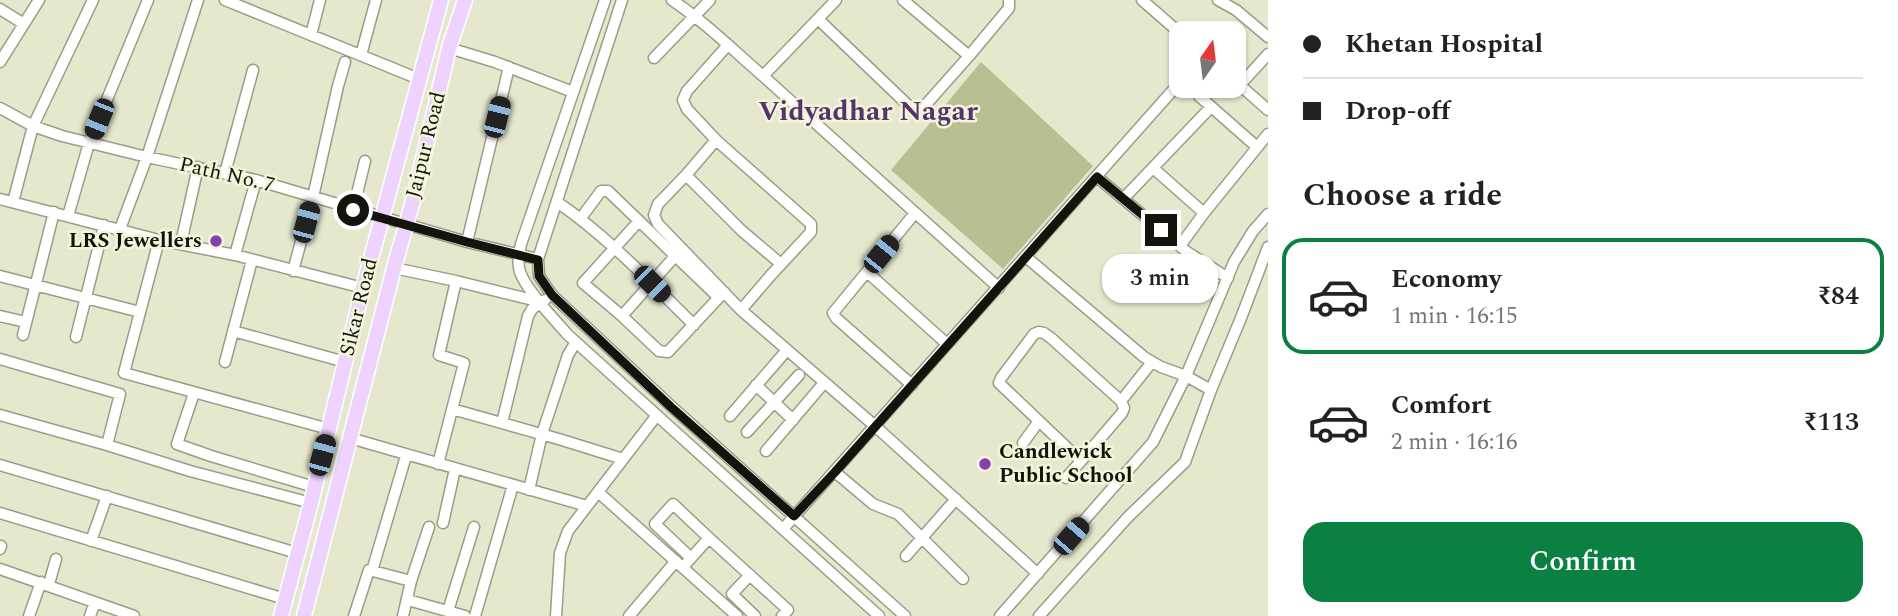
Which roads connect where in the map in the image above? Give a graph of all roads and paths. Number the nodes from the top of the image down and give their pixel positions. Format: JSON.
{"nodes":[{"id":1,"x":39,"y":0,"type":"edge"},
{"id":2,"x":93,"y":0,"type":"edge"},
{"id":3,"x":148,"y":0,"type":"edge"},
{"id":4,"x":198,"y":0,"type":"edge"},
{"id":5,"x":225,"y":0,"type":"edge"},
{"id":6,"x":320,"y":0,"type":"edge"},
{"id":7,"x":376,"y":0,"type":"edge"},
{"id":8,"x":441,"y":0,"type":"edge"},
{"id":9,"x":465,"y":0,"type":"edge"},
{"id":10,"x":605,"y":0,"type":"edge"},
{"id":11,"x":622,"y":0,"type":"edge"},
{"id":12,"x":672,"y":0,"type":"edge"},
{"id":13,"x":709,"y":0,"type":"edge"},
{"id":14,"x":836,"y":0,"type":"edge"},
{"id":15,"x":903,"y":0,"type":"edge"},
{"id":16,"x":1009,"y":0,"type":"edge"},
{"id":17,"x":1142,"y":0,"type":"edge"},
{"id":18,"x":1218,"y":0,"type":"edge"},
{"id":19,"x":0,"y":9,"type":"edge"},
{"id":20,"x":695,"y":15,"type":"junction"},
{"id":21,"x":818,"y":19,"type":"junction"},
{"id":22,"x":24,"y":24,"type":"junction"},
{"id":23,"x":1169,"y":24,"type":"edge"},
{"id":24,"x":311,"y":35,"type":"junction"},
{"id":25,"x":1268,"y":37,"type":"edge"},
{"id":26,"x":727,"y":46,"type":"junction"},
{"id":27,"x":449,"y":48,"type":"junction"},
{"id":28,"x":1268,"y":54,"type":"edge"},
{"id":29,"x":361,"y":55,"type":"junction"},
{"id":30,"x":970,"y":55,"type":"junction"},
{"id":31,"x":654,"y":58,"type":"dead end"},
{"id":32,"x":0,"y":62,"type":"edge"},
{"id":33,"x":345,"y":62,"type":"dead end"},
{"id":34,"x":509,"y":68,"type":"junction"},
{"id":35,"x":253,"y":70,"type":"dead end"},
{"id":36,"x":1246,"y":75,"type":"edge"},
{"id":37,"x":763,"y":76,"type":"junction"},
{"id":38,"x":419,"y":79,"type":"junction"},
{"id":39,"x":1246,"y":91,"type":"edge"},
{"id":40,"x":573,"y":92,"type":"junction"},
{"id":41,"x":1169,"y":96,"type":"edge"},
{"id":42,"x":1201,"y":98,"type":"edge"},
{"id":43,"x":1211,"y":107,"type":"junction"},
{"id":44,"x":0,"y":108,"type":"edge"},
{"id":45,"x":1268,"y":110,"type":"edge"},
{"id":46,"x":33,"y":125,"type":"junction"},
{"id":47,"x":1268,"y":134,"type":"edge"},
{"id":48,"x":716,"y":140,"type":"junction"},
{"id":49,"x":89,"y":143,"type":"junction"},
{"id":50,"x":1257,"y":147,"type":"junction"},
{"id":51,"x":147,"y":157,"type":"junction"},
{"id":52,"x":365,"y":161,"type":"dead end"},
{"id":53,"x":198,"y":167,"type":"junction"},
{"id":54,"x":1153,"y":168,"type":"junction"},
{"id":55,"x":225,"y":173,"type":"junction"},
{"id":56,"x":686,"y":175,"type":"junction"},
{"id":57,"x":1097,"y":177,"type":"junction"},
{"id":58,"x":256,"y":180,"type":"junction"},
{"id":59,"x":313,"y":197,"type":"junction"},
{"id":60,"x":1124,"y":198,"type":"junction"},
{"id":61,"x":0,"y":199,"type":"edge"},
{"id":62,"x":13,"y":202,"type":"junction"},
{"id":63,"x":557,"y":202,"type":"junction"},
{"id":64,"x":353,"y":210,"type":"junction"},
{"id":65,"x":54,"y":212,"type":"junction"},
{"id":66,"x":915,"y":213,"type":"junction"},
{"id":67,"x":1204,"y":213,"type":"junction"},
{"id":68,"x":1268,"y":214,"type":"edge"},
{"id":69,"x":68,"y":216,"type":"junction"},
{"id":70,"x":382,"y":218,"type":"junction"},
{"id":71,"x":581,"y":218,"type":"junction"},
{"id":72,"x":639,"y":221,"type":"junction"},
{"id":73,"x":104,"y":225,"type":"junction"},
{"id":74,"x":406,"y":225,"type":"junction"},
{"id":75,"x":120,"y":229,"type":"junction"},
{"id":76,"x":159,"y":240,"type":"junction"},
{"id":77,"x":467,"y":242,"type":"junction"},
{"id":78,"x":181,"y":243,"type":"junction"},
{"id":79,"x":1180,"y":246,"type":"junction"},
{"id":80,"x":1268,"y":247,"type":"edge"},
{"id":81,"x":614,"y":249,"type":"junction"},
{"id":82,"x":234,"y":255,"type":"junction"},
{"id":83,"x":676,"y":255,"type":"junction"},
{"id":84,"x":519,"y":256,"type":"junction"},
{"id":85,"x":1026,"y":257,"type":"junction"},
{"id":86,"x":252,"y":260,"type":"junction"},
{"id":87,"x":538,"y":260,"type":"junction"},
{"id":88,"x":781,"y":264,"type":"junction"},
{"id":89,"x":394,"y":268,"type":"junction"},
{"id":90,"x":293,"y":271,"type":"junction"},
{"id":91,"x":867,"y":272,"type":"junction"},
{"id":92,"x":0,"y":276,"type":"edge"},
{"id":93,"x":1228,"y":278,"type":"junction"},
{"id":94,"x":456,"y":281,"type":"junction"},
{"id":95,"x":35,"y":284,"type":"junction"},
{"id":96,"x":652,"y":284,"type":"junction"},
{"id":97,"x":363,"y":288,"type":"junction"},
{"id":98,"x":999,"y":288,"type":"junction"},
{"id":99,"x":552,"y":295,"type":"junction"},
{"id":100,"x":721,"y":295,"type":"junction"},
{"id":101,"x":86,"y":299,"type":"junction"},
{"id":102,"x":541,"y":302,"type":"junction"},
{"id":103,"x":741,"y":310,"type":"junction"},
{"id":104,"x":140,"y":312,"type":"junction"},
{"id":105,"x":0,"y":316,"type":"edge"},
{"id":106,"x":622,"y":316,"type":"junction"},
{"id":107,"x":26,"y":322,"type":"junction"},
{"id":108,"x":694,"y":325,"type":"junction"},
{"id":109,"x":233,"y":331,"type":"junction"},
{"id":110,"x":23,"y":335,"type":"dead end"},
{"id":111,"x":76,"y":337,"type":"dead end"},
{"id":112,"x":576,"y":342,"type":"junction"},
{"id":113,"x":947,"y":344,"type":"junction"},
{"id":114,"x":787,"y":350,"type":"junction"},
{"id":115,"x":0,"y":359,"type":"edge"},
{"id":116,"x":225,"y":362,"type":"dead end"},
{"id":117,"x":345,"y":362,"type":"junction"},
{"id":118,"x":1152,"y":362,"type":"junction"},
{"id":119,"x":799,"y":375,"type":"dead end"},
{"id":120,"x":1186,"y":376,"type":"junction"},
{"id":121,"x":824,"y":383,"type":"junction"},
{"id":122,"x":756,"y":385,"type":"junction"},
{"id":123,"x":912,"y":385,"type":"junction"},
{"id":124,"x":1210,"y":390,"type":"junction"},
{"id":125,"x":194,"y":393,"type":"junction"},
{"id":126,"x":1121,"y":401,"type":"junction"},
{"id":127,"x":774,"y":403,"type":"junction"},
{"id":128,"x":452,"y":409,"type":"junction"},
{"id":129,"x":0,"y":415,"type":"edge"},
{"id":130,"x":657,"y":415,"type":"junction"},
{"id":131,"x":730,"y":416,"type":"dead end"},
{"id":132,"x":793,"y":420,"type":"junction"},
{"id":133,"x":1039,"y":421,"type":"junction"},
{"id":134,"x":502,"y":423,"type":"junction"},
{"id":135,"x":875,"y":426,"type":"junction"},
{"id":136,"x":329,"y":429,"type":"junction"},
{"id":137,"x":747,"y":432,"type":"dead end"},
{"id":138,"x":542,"y":434,"type":"junction"},
{"id":139,"x":350,"y":438,"type":"junction"},
{"id":140,"x":1023,"y":443,"type":"dead end"},
{"id":141,"x":177,"y":444,"type":"junction"},
{"id":142,"x":107,"y":445,"type":"junction"},
{"id":143,"x":766,"y":451,"type":"dead end"},
{"id":144,"x":406,"y":456,"type":"junction"},
{"id":145,"x":624,"y":459,"type":"junction"},
{"id":146,"x":1081,"y":461,"type":"junction"},
{"id":147,"x":170,"y":464,"type":"junction"},
{"id":148,"x":438,"y":464,"type":"junction"},
{"id":149,"x":0,"y":465,"type":"edge"},
{"id":150,"x":455,"y":468,"type":"junction"},
{"id":151,"x":835,"y":472,"type":"junction"},
{"id":152,"x":1066,"y":478,"type":"dead end"},
{"id":153,"x":513,"y":485,"type":"junction"},
{"id":154,"x":314,"y":486,"type":"junction"},
{"id":155,"x":529,"y":490,"type":"junction"},
{"id":156,"x":598,"y":492,"type":"junction"},
{"id":157,"x":107,"y":496,"type":"junction"},
{"id":158,"x":956,"y":499,"type":"junction"},
{"id":159,"x":310,"y":503,"type":"junction"},
{"id":160,"x":587,"y":506,"type":"junction"},
{"id":161,"x":0,"y":513,"type":"edge"},
{"id":162,"x":794,"y":516,"type":"junction"},
{"id":163,"x":443,"y":523,"type":"dead end"},
{"id":164,"x":429,"y":527,"type":"dead end"},
{"id":165,"x":474,"y":527,"type":"dead end"},
{"id":166,"x":783,"y":530,"type":"junction"},
{"id":167,"x":709,"y":538,"type":"junction"},
{"id":168,"x":922,"y":538,"type":"junction"},
{"id":169,"x":91,"y":541,"type":"junction"},
{"id":170,"x":297,"y":554,"type":"junction"},
{"id":171,"x":906,"y":556,"type":"dead end"},
{"id":172,"x":56,"y":559,"type":"dead end"},
{"id":173,"x":683,"y":562,"type":"junction"},
{"id":174,"x":0,"y":569,"type":"edge"},
{"id":175,"x":372,"y":571,"type":"junction"},
{"id":176,"x":1038,"y":574,"type":"junction"},
{"id":177,"x":750,"y":575,"type":"junction"},
{"id":178,"x":963,"y":579,"type":"dead end"},
{"id":179,"x":411,"y":581,"type":"junction"},
{"id":180,"x":45,"y":583,"type":"junction"},
{"id":181,"x":285,"y":599,"type":"junction"},
{"id":182,"x":408,"y":600,"type":"junction"},
{"id":183,"x":95,"y":602,"type":"junction"},
{"id":184,"x":448,"y":611,"type":"junction"},
{"id":185,"x":29,"y":616,"type":"edge"},
{"id":186,"x":90,"y":616,"type":"edge"},
{"id":187,"x":134,"y":616,"type":"edge"},
{"id":188,"x":281,"y":616,"type":"edge"},
{"id":189,"x":304,"y":616,"type":"edge"},
{"id":190,"x":354,"y":616,"type":"edge"},
{"id":191,"x":403,"y":616,"type":"edge"},
{"id":192,"x":465,"y":616,"type":"edge"},
{"id":193,"x":475,"y":616,"type":"edge"},
{"id":194,"x":556,"y":616,"type":"edge"},
{"id":195,"x":629,"y":616,"type":"edge"},
{"id":196,"x":737,"y":616,"type":"edge"},
{"id":197,"x":755,"y":616,"type":"edge"},
{"id":198,"x":782,"y":616,"type":"edge"},
{"id":199,"x":879,"y":616,"type":"edge"},
{"id":200,"x":905,"y":616,"type":"edge"},
{"id":201,"x":1000,"y":616,"type":"edge"},
{"id":202,"x":1039,"y":616,"type":"edge"}],
"edges":[{"from":1,"to":22,"type":"street"},
{"from":2,"to":46,"type":"street"},
{"from":3,"to":49,"type":"street"},
{"from":4,"to":51,"type":"street"},
{"from":5,"to":24,"type":"street"},
{"from":6,"to":24,"type":"street"},
{"from":7,"to":29,"type":"street"},
{"from":8,"to":38,"type":"main road","name":"Sikar Road"},
{"from":9,"to":27,"type":"main road","name":"Jaipur Road"},
{"from":10,"to":40,"type":"street"},
{"from":11,"to":63,"type":"street"},
{"from":12,"to":20,"type":"street"},
{"from":13,"to":20,"type":"street"},
{"from":14,"to":21,"type":"street"},
{"from":15,"to":30,"type":"street"},
{"from":16,"to":30,"type":"street"},
{"from":17,"to":23,"type":"street"},
{"from":18,"to":25,"type":"street"},
{"from":19,"to":22,"type":"street"},
{"from":20,"to":26,"type":"street"},
{"from":20,"to":31,"type":"street"},
{"from":21,"to":30,"type":"street"},
{"from":21,"to":37,"type":"street"},
{"from":22,"to":32,"type":"street"},
{"from":24,"to":29,"type":"street"},
{"from":26,"to":37,"type":"street"},
{"from":26,"to":48,"type":"street"},
{"from":27,"to":34,"type":"street"},
{"from":27,"to":74,"type":"main road","name":"Jaipur Road"},
{"from":28,"to":36,"type":"street"},
{"from":29,"to":38,"type":"street"},
{"from":33,"to":59,"type":"street"},
{"from":34,"to":40,"type":"street"},
{"from":34,"to":77,"type":"street"},
{"from":35,"to":55,"type":"street"},
{"from":37,"to":66,"type":"street"},
{"from":38,"to":70,"type":"main road","name":"Sikar Road"},
{"from":39,"to":45,"type":"street"},
{"from":40,"to":84,"type":"street"},
{"from":41,"to":57,"type":"street"},
{"from":42,"to":43,"type":"street"},
{"from":43,"to":50,"type":"street"},
{"from":43,"to":54,"type":"street"},
{"from":44,"to":46,"type":"street","name":"Path No. 7"},
{"from":46,"to":49,"type":"street","name":"Path No. 7"},
{"from":46,"to":62,"type":"street"},
{"from":47,"to":50,"type":"street"},
{"from":48,"to":56,"type":"street"},
{"from":48,"to":88,"type":"street"},
{"from":49,"to":51,"type":"street","name":"Path No. 7"},
{"from":49,"to":69,"type":"street"},
{"from":50,"to":67,"type":"street"},
{"from":51,"to":53,"type":"street","name":"Path No. 7"},
{"from":51,"to":75,"type":"street"},
{"from":52,"to":64,"type":"street"},
{"from":53,"to":55,"type":"street","name":"Path No. 7"},
{"from":53,"to":78,"type":"street"},
{"from":54,"to":60,"type":"street"},
{"from":54,"to":67,"type":"street"},
{"from":55,"to":58,"type":"street","name":"Path No. 7"},
{"from":56,"to":88,"type":"street"},
{"from":56,"to":100,"type":"street"},
{"from":57,"to":60,"type":"street"},
{"from":57,"to":85,"type":"street"},
{"from":58,"to":59,"type":"street","name":"Path No. 7"},
{"from":58,"to":82,"type":"street"},
{"from":59,"to":64,"type":"street","name":"Path No. 7"},
{"from":59,"to":90,"type":"street"},
{"from":60,"to":79,"type":"street"},
{"from":61,"to":62,"type":"street"},
{"from":62,"to":65,"type":"street"},
{"from":63,"to":71,"type":"street"},
{"from":63,"to":87,"type":"street"},
{"from":64,"to":70,"type":"street","name":"Path No. 7"},
{"from":65,"to":69,"type":"street"},
{"from":65,"to":95,"type":"street"},
{"from":66,"to":91,"type":"street"},
{"from":66,"to":98,"type":"street"},
{"from":67,"to":79,"type":"street"},
{"from":68,"to":93,"type":"street"},
{"from":69,"to":73,"type":"street"},
{"from":70,"to":74,"type":"street","name":"Path No. 7"},
{"from":70,"to":97,"type":"main road","name":"Sikar Road"},
{"from":71,"to":72,"type":"street"},
{"from":71,"to":81,"type":"street"},
{"from":72,"to":81,"type":"street"},
{"from":72,"to":83,"type":"street"},
{"from":73,"to":75,"type":"street"},
{"from":73,"to":101,"type":"street"},
{"from":74,"to":77,"type":"street","name":"Path No. 7"},
{"from":74,"to":89,"type":"main road","name":"Jaipur Road"},
{"from":75,"to":76,"type":"street"},
{"from":76,"to":78,"type":"street"},
{"from":76,"to":104,"type":"street"},
{"from":77,"to":84,"type":"street","name":"Path No. 7"},
{"from":78,"to":82,"type":"street"},
{"from":79,"to":93,"type":"street"},
{"from":80,"to":124,"type":"street"},
{"from":81,"to":96,"type":"street"},
{"from":81,"to":106,"type":"street"},
{"from":82,"to":86,"type":"street"},
{"from":83,"to":96,"type":"street"},
{"from":83,"to":100,"type":"street"},
{"from":84,"to":87,"type":"street","name":"Path No. 7"},
{"from":84,"to":102,"type":"street"},
{"from":85,"to":98,"type":"street"},
{"from":85,"to":118,"type":"street"},
{"from":86,"to":90,"type":"street"},
{"from":86,"to":109,"type":"street"},
{"from":87,"to":99,"type":"street"},
{"from":88,"to":103,"type":"street"},
{"from":89,"to":94,"type":"street"},
{"from":89,"to":139,"type":"main road","name":"Jaipur Road"},
{"from":90,"to":97,"type":"street"},
{"from":91,"to":113,"type":"street"},
{"from":91,"to":123,"type":"street"},
{"from":92,"to":95,"type":"street"},
{"from":93,"to":120,"type":"street"},
{"from":94,"to":102,"type":"street"},
{"from":94,"to":128,"type":"street"},
{"from":95,"to":101,"type":"street"},
{"from":95,"to":107,"type":"street"},
{"from":96,"to":106,"type":"street"},
{"from":96,"to":108,"type":"street"},
{"from":97,"to":117,"type":"main road","name":"Sikar Road"},
{"from":98,"to":113,"type":"street"},
{"from":99,"to":102,"type":"street"},
{"from":99,"to":162,"type":"street"},
{"from":100,"to":103,"type":"street"},
{"from":100,"to":108,"type":"street"},
{"from":101,"to":104,"type":"street"},
{"from":101,"to":111,"type":"street"},
{"from":102,"to":112,"type":"street"},
{"from":102,"to":134,"type":"street"},
{"from":103,"to":114,"type":"street"},
{"from":104,"to":125,"type":"street"},
{"from":105,"to":107,"type":"street"},
{"from":106,"to":108,"type":"street"},
{"from":107,"to":110,"type":"street"},
{"from":109,"to":116,"type":"street"},
{"from":109,"to":117,"type":"street"},
{"from":112,"to":130,"type":"street"},
{"from":112,"to":138,"type":"street"},
{"from":113,"to":123,"type":"street"},
{"from":114,"to":121,"type":"street"},
{"from":114,"to":122,"type":"street"},
{"from":115,"to":142,"type":"street"},
{"from":117,"to":136,"type":"main road","name":"Sikar Road"},
{"from":118,"to":120,"type":"street"},
{"from":118,"to":126,"type":"street"},
{"from":119,"to":127,"type":"street"},
{"from":120,"to":124,"type":"street"},
{"from":120,"to":176,"type":"street"},
{"from":121,"to":132,"type":"street"},
{"from":121,"to":135,"type":"street"},
{"from":122,"to":127,"type":"street"},
{"from":122,"to":131,"type":"street"},
{"from":123,"to":135,"type":"street"},
{"from":124,"to":202,"type":"street"},
{"from":125,"to":136,"type":"street"},
{"from":125,"to":141,"type":"street"},
{"from":126,"to":133,"type":"street"},
{"from":126,"to":146,"type":"street"},
{"from":127,"to":132,"type":"street"},
{"from":127,"to":137,"type":"street"},
{"from":128,"to":134,"type":"street"},
{"from":128,"to":148,"type":"street"},
{"from":129,"to":142,"type":"street"},
{"from":130,"to":145,"type":"street"},
{"from":130,"to":166,"type":"street"},
{"from":132,"to":143,"type":"street"},
{"from":133,"to":140,"type":"street"},
{"from":133,"to":146,"type":"street"},
{"from":134,"to":138,"type":"street"},
{"from":135,"to":151,"type":"street"},
{"from":135,"to":158,"type":"street"},
{"from":136,"to":154,"type":"main road","name":"Sikar Road"},
{"from":138,"to":145,"type":"street"},
{"from":138,"to":155,"type":"street"},
{"from":139,"to":144,"type":"street"},
{"from":139,"to":189,"type":"main road","name":"Jaipur Road"},
{"from":141,"to":147,"type":"street"},
{"from":141,"to":154,"type":"street"},
{"from":142,"to":147,"type":"street"},
{"from":144,"to":148,"type":"street"},
{"from":144,"to":175,"type":"street"},
{"from":145,"to":156,"type":"street"},
{"from":146,"to":152,"type":"street"},
{"from":147,"to":159,"type":"street"},
{"from":148,"to":150,"type":"street"},
{"from":149,"to":157,"type":"street"},
{"from":150,"to":153,"type":"street"},
{"from":150,"to":163,"type":"street"},
{"from":151,"to":162,"type":"street"},
{"from":151,"to":168,"type":"street"},
{"from":153,"to":155,"type":"street"},
{"from":153,"to":193,"type":"street"},
{"from":154,"to":159,"type":"main road","name":"Sikar Road"},
{"from":155,"to":160,"type":"street"},
{"from":156,"to":160,"type":"street"},
{"from":156,"to":173,"type":"street"},
{"from":157,"to":169,"type":"street"},
{"from":157,"to":170,"type":"street"},
{"from":158,"to":168,"type":"street"},
{"from":158,"to":176,"type":"street"},
{"from":159,"to":170,"type":"main road","name":"Sikar Road"},
{"from":160,"to":194,"type":"street"},
{"from":161,"to":169,"type":"street"},
{"from":162,"to":166,"type":"street"},
{"from":162,"to":200,"type":"street"},
{"from":164,"to":179,"type":"street"},
{"from":165,"to":184,"type":"street"},
{"from":166,"to":199,"type":"street"},
{"from":167,"to":173,"type":"street"},
{"from":167,"to":173,"type":"street"},
{"from":167,"to":177,"type":"street"},
{"from":168,"to":171,"type":"street"},
{"from":168,"to":178,"type":"street"},
{"from":169,"to":181,"type":"street"},
{"from":170,"to":181,"type":"main road","name":"Sikar Road"},
{"from":172,"to":180,"type":"street"},
{"from":173,"to":195,"type":"street"},
{"from":173,"to":196,"type":"street"},
{"from":174,"to":180,"type":"street"},
{"from":175,"to":179,"type":"street"},
{"from":175,"to":190,"type":"street"},
{"from":176,"to":201,"type":"street"},
{"from":177,"to":197,"type":"street"},
{"from":177,"to":198,"type":"street"},
{"from":179,"to":182,"type":"street"},
{"from":180,"to":183,"type":"street"},
{"from":180,"to":185,"type":"street"},
{"from":181,"to":188,"type":"main road","name":"Sikar Road"},
{"from":182,"to":184,"type":"street"},
{"from":182,"to":191,"type":"street"},
{"from":183,"to":186,"type":"street"},
{"from":183,"to":187,"type":"street"},
{"from":184,"to":192,"type":"street"}]}
